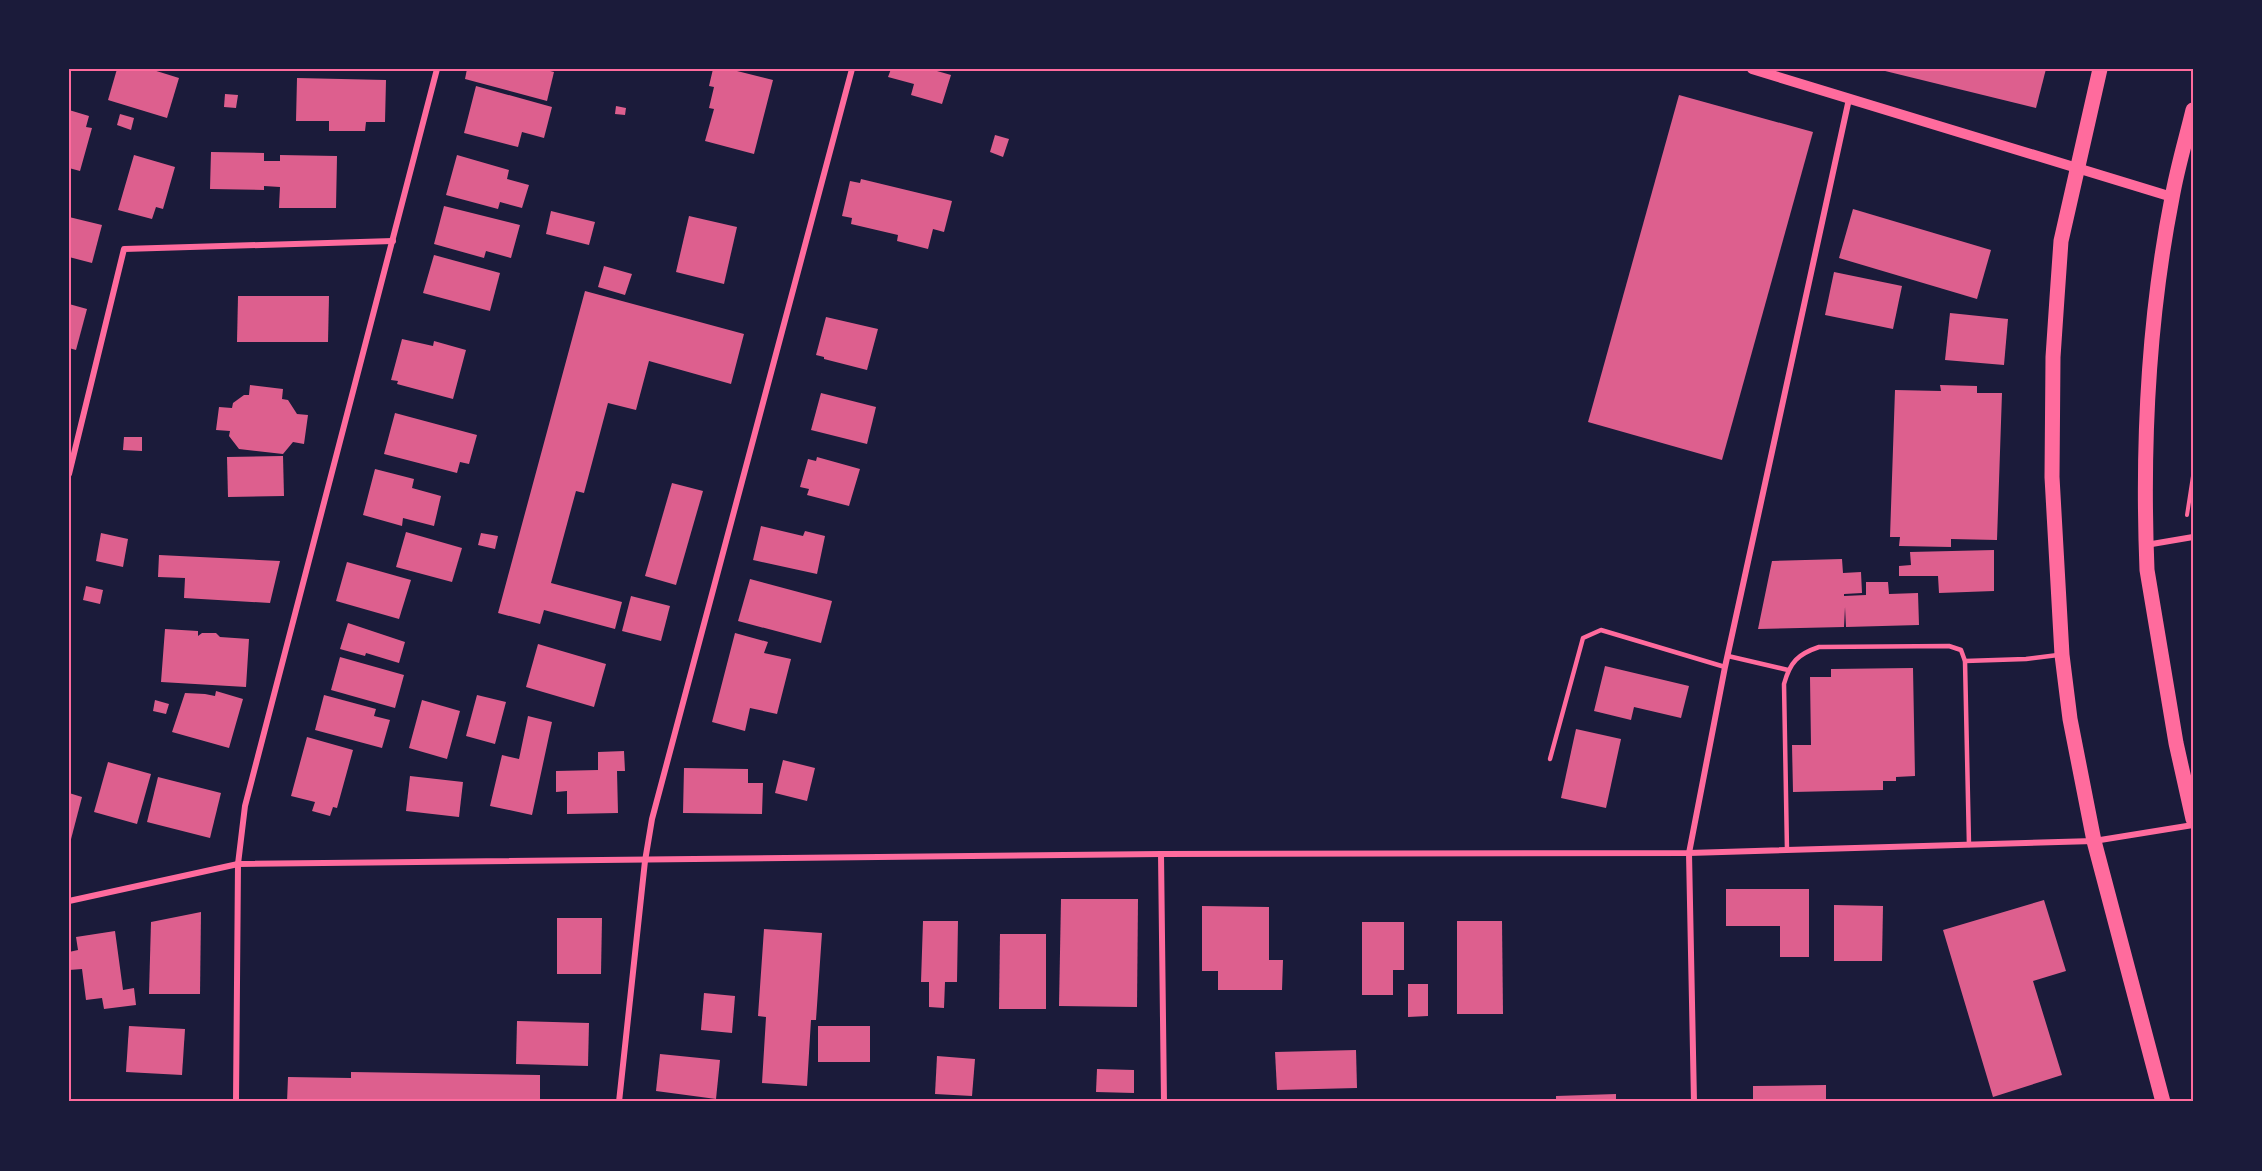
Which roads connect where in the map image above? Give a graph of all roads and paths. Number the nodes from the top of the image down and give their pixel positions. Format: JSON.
{"nodes":[{"id":1,"x":437,"y":69,"type":"edge"},
{"id":2,"x":852,"y":69,"type":"edge"},
{"id":3,"x":1752,"y":69,"type":"edge"},
{"id":4,"x":2100,"y":69,"type":"edge"},
{"id":5,"x":1849,"y":99,"type":"junction"},
{"id":6,"x":2193,"y":110,"type":"edge"},
{"id":7,"x":2077,"y":169,"type":"junction"},
{"id":8,"x":2172,"y":197,"type":"junction"},
{"id":9,"x":393,"y":241,"type":"junction"},
{"id":10,"x":69,"y":474,"type":"edge"},
{"id":11,"x":2193,"y":476,"type":"edge"},
{"id":12,"x":2193,"y":537,"type":"edge"},
{"id":13,"x":2183,"y":540,"type":"junction"},
{"id":14,"x":2146,"y":545,"type":"junction"},
{"id":15,"x":2062,"y":655,"type":"junction"},
{"id":16,"x":1728,"y":656,"type":"junction"},
{"id":17,"x":1965,"y":661,"type":"junction"},
{"id":18,"x":1725,"y":667,"type":"junction"},
{"id":19,"x":1788,"y":670,"type":"junction"},
{"id":20,"x":1550,"y":759,"type":"dead end"},
{"id":21,"x":2190,"y":787,"type":"edge"},
{"id":22,"x":2193,"y":819,"type":"edge"},
{"id":23,"x":2193,"y":825,"type":"edge"},
{"id":24,"x":2094,"y":841,"type":"junction"},
{"id":25,"x":1969,"y":845,"type":"junction"},
{"id":26,"x":1787,"y":850,"type":"junction"},
{"id":27,"x":1689,"y":853,"type":"junction"},
{"id":28,"x":1161,"y":854,"type":"junction"},
{"id":29,"x":645,"y":861,"type":"junction"},
{"id":30,"x":238,"y":864,"type":"junction"},
{"id":31,"x":69,"y":901,"type":"edge"},
{"id":32,"x":236,"y":1102,"type":"edge"},
{"id":33,"x":619,"y":1102,"type":"edge"},
{"id":34,"x":1164,"y":1102,"type":"edge"},
{"id":35,"x":1694,"y":1102,"type":"edge"},
{"id":36,"x":2163,"y":1102,"type":"edge"}],
"edges":[{"from":1,"to":9,"type":"street"},
{"from":2,"to":29,"type":"street"},
{"from":3,"to":5,"type":"street"},
{"from":4,"to":7,"type":"main road"},
{"from":5,"to":7,"type":"street"},
{"from":5,"to":16,"type":"street"},
{"from":6,"to":8,"type":"main road"},
{"from":7,"to":8,"type":"street"},
{"from":7,"to":15,"type":"main road"},
{"from":8,"to":14,"type":"main road"},
{"from":9,"to":10,"type":"street"},
{"from":9,"to":30,"type":"street"},
{"from":11,"to":13,"type":"path"},
{"from":12,"to":13,"type":"street"},
{"from":13,"to":14,"type":"street"},
{"from":14,"to":21,"type":"main road"},
{"from":15,"to":17,"type":"lane"},
{"from":15,"to":24,"type":"main road"},
{"from":16,"to":18,"type":"street"},
{"from":16,"to":19,"type":"lane"},
{"from":17,"to":19,"type":"lane"},
{"from":17,"to":25,"type":"lane"},
{"from":18,"to":20,"type":"lane"},
{"from":18,"to":27,"type":"street"},
{"from":19,"to":26,"type":"lane"},
{"from":21,"to":22,"type":"main road"},
{"from":23,"to":24,"type":"street"},
{"from":24,"to":25,"type":"street"},
{"from":24,"to":36,"type":"main road"},
{"from":25,"to":26,"type":"street"},
{"from":26,"to":27,"type":"street"},
{"from":27,"to":28,"type":"street"},
{"from":27,"to":35,"type":"street"},
{"from":28,"to":29,"type":"street"},
{"from":28,"to":34,"type":"street"},
{"from":29,"to":30,"type":"street"},
{"from":29,"to":33,"type":"street"},
{"from":30,"to":31,"type":"street"},
{"from":30,"to":32,"type":"street"}]}
